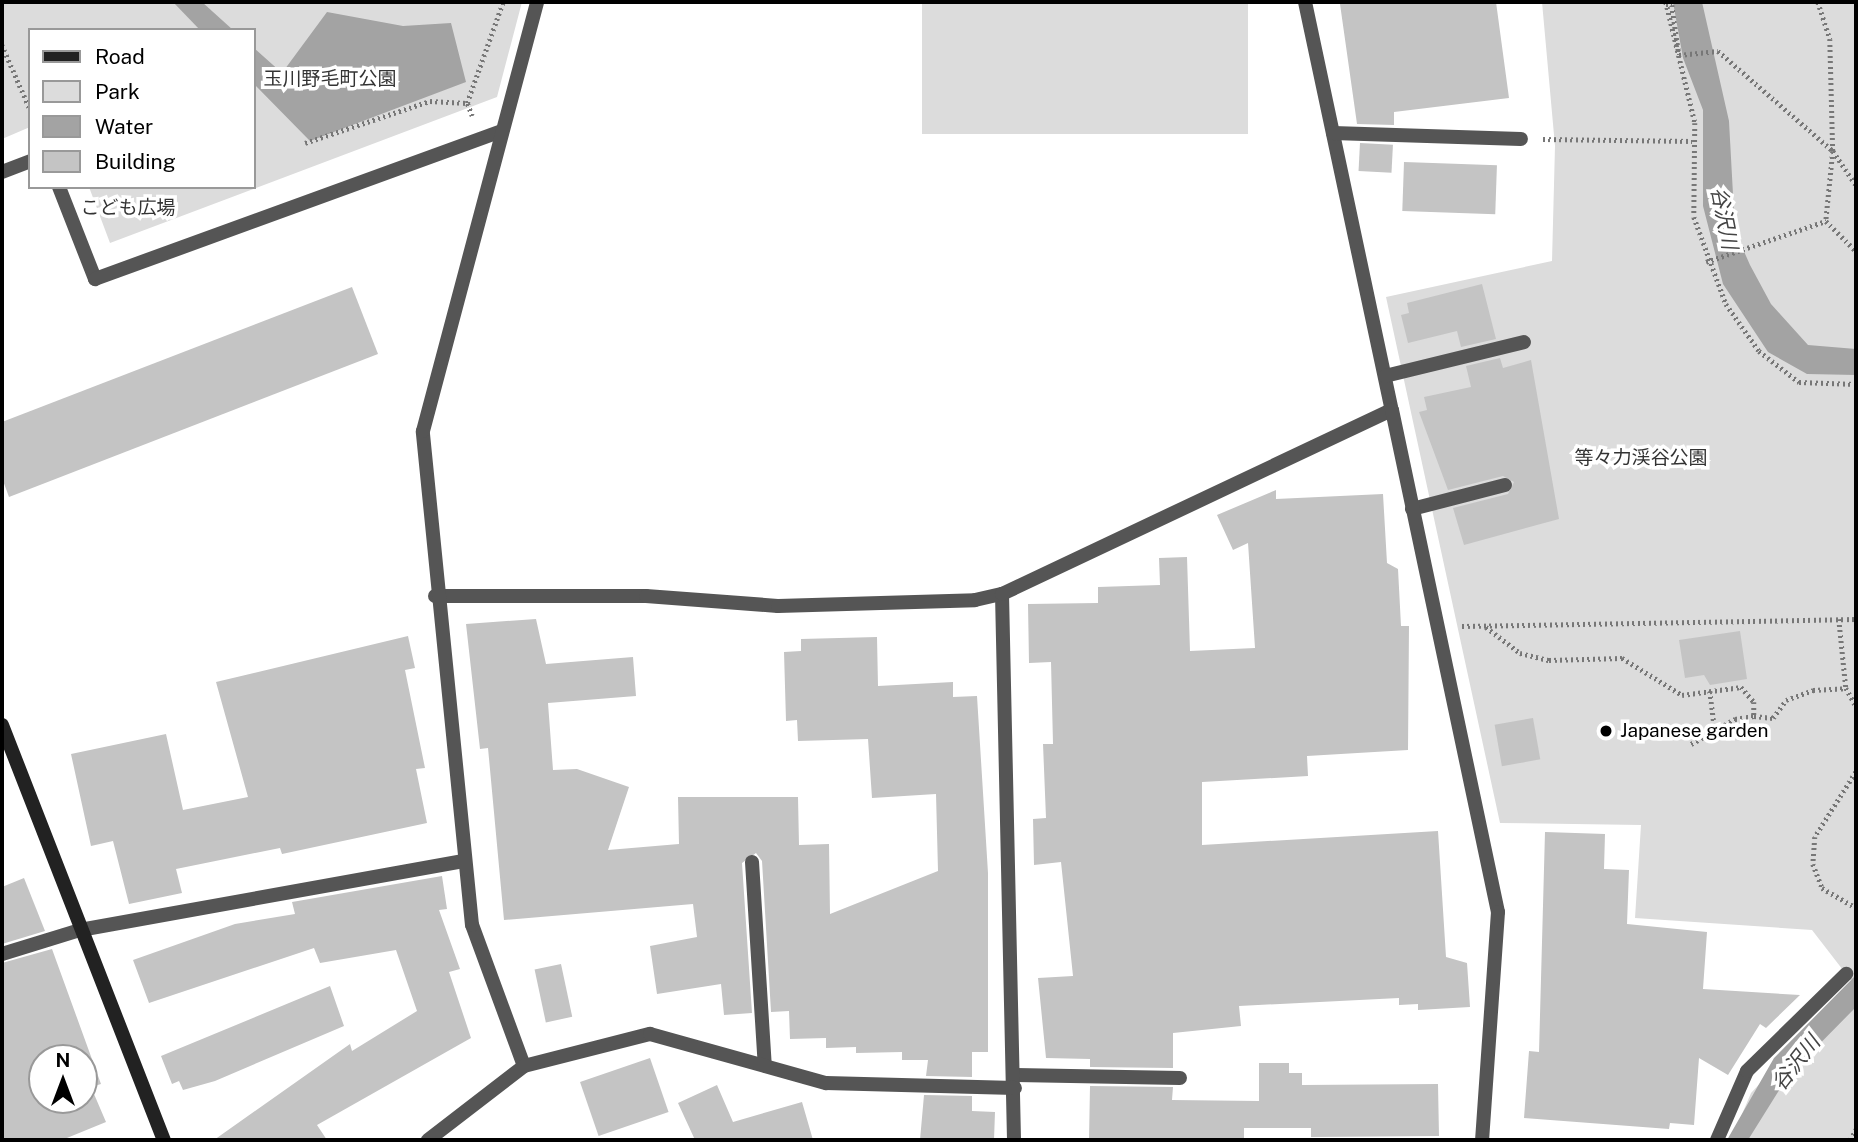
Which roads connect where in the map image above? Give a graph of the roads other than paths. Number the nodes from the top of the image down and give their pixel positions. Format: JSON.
{"nodes":[{"id":1,"x":537,"y":2,"type":"edge"},
{"id":2,"x":1304,"y":2,"type":"edge"},
{"id":3,"x":501,"y":131,"type":"junction"},
{"id":4,"x":1333,"y":133,"type":"junction"},
{"id":5,"x":1527,"y":139,"type":"road end"},
{"id":6,"x":28,"y":162,"type":"edge"},
{"id":7,"x":2,"y":172,"type":"edge"},
{"id":8,"x":60,"y":189,"type":"edge"},
{"id":9,"x":1524,"y":342,"type":"dead end"},
{"id":10,"x":1385,"y":376,"type":"junction"},
{"id":11,"x":1392,"y":410,"type":"junction"},
{"id":12,"x":1505,"y":485,"type":"dead end"},
{"id":13,"x":1412,"y":509,"type":"junction"},
{"id":14,"x":1002,"y":594,"type":"junction"},
{"id":15,"x":435,"y":596,"type":"junction"},
{"id":16,"x":2,"y":725,"type":"edge"},
{"id":17,"x":465,"y":861,"type":"junction"},
{"id":18,"x":752,"y":862,"type":"dead end"},
{"id":19,"x":80,"y":930,"type":"junction"},
{"id":20,"x":2,"y":954,"type":"edge"},
{"id":21,"x":1846,"y":974,"type":"dead end"},
{"id":22,"x":524,"y":1066,"type":"junction"},
{"id":23,"x":765,"y":1066,"type":"junction"},
{"id":24,"x":1180,"y":1078,"type":"dead end"},
{"id":25,"x":1015,"y":1082,"type":"junction"},
{"id":26,"x":164,"y":1140,"type":"edge"},
{"id":27,"x":428,"y":1140,"type":"edge"},
{"id":28,"x":1014,"y":1140,"type":"edge"},
{"id":29,"x":1482,"y":1140,"type":"edge"},
{"id":30,"x":1717,"y":1140,"type":"edge"}],
"edges":[{"from":1,"to":3,"type":"street"},
{"from":2,"to":4,"type":"street"},
{"from":3,"to":8,"type":"street"},
{"from":3,"to":15,"type":"street"},
{"from":4,"to":5,"type":"street"},
{"from":4,"to":10,"type":"street"},
{"from":6,"to":7,"type":"street"},
{"from":9,"to":10,"type":"street"},
{"from":10,"to":11,"type":"street"},
{"from":11,"to":13,"type":"street"},
{"from":11,"to":14,"type":"street"},
{"from":12,"to":13,"type":"street"},
{"from":13,"to":29,"type":"street"},
{"from":14,"to":15,"type":"street"},
{"from":14,"to":25,"type":"street"},
{"from":15,"to":17,"type":"street"},
{"from":16,"to":19,"type":"street"},
{"from":17,"to":19,"type":"street"},
{"from":17,"to":22,"type":"street"},
{"from":18,"to":23,"type":"street"},
{"from":19,"to":20,"type":"street"},
{"from":19,"to":26,"type":"street"},
{"from":21,"to":30,"type":"street"},
{"from":22,"to":23,"type":"street"},
{"from":22,"to":27,"type":"street"},
{"from":23,"to":25,"type":"street"},
{"from":24,"to":25,"type":"street"},
{"from":25,"to":28,"type":"street"}]}
